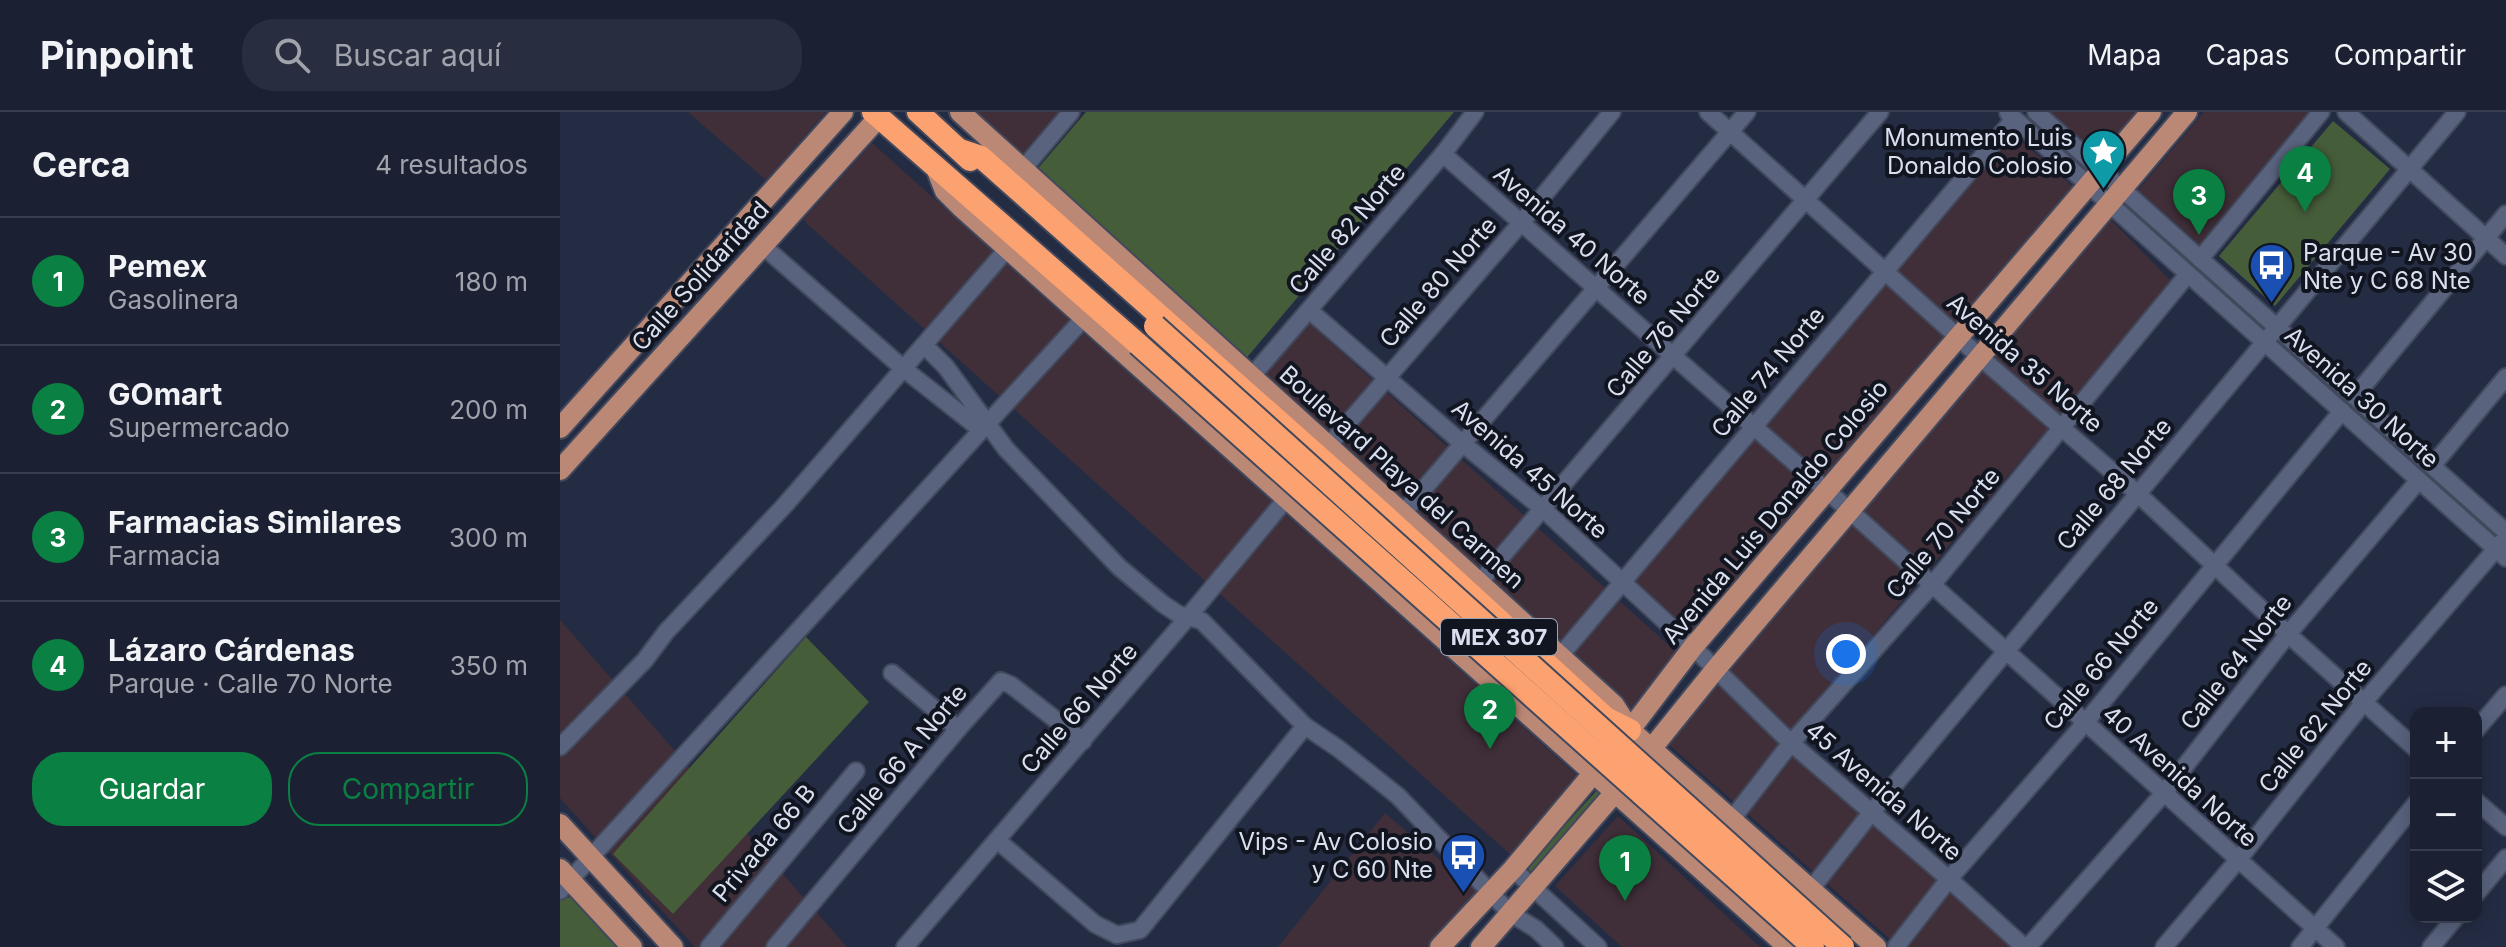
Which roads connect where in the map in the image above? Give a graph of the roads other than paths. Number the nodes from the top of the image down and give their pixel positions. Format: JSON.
{"nodes":[{"id":1,"x":843,"y":112,"type":"edge"},
{"id":2,"x":918,"y":112,"type":"edge"},
{"id":3,"x":960,"y":112,"type":"edge"},
{"id":4,"x":1071,"y":112,"type":"edge"},
{"id":5,"x":1474,"y":112,"type":"edge"},
{"id":6,"x":1612,"y":112,"type":"edge"},
{"id":7,"x":1708,"y":112,"type":"edge"},
{"id":8,"x":1747,"y":112,"type":"edge"},
{"id":9,"x":1880,"y":112,"type":"edge"},
{"id":10,"x":2036,"y":112,"type":"edge"},
{"id":11,"x":2151,"y":112,"type":"edge"},
{"id":12,"x":2187,"y":112,"type":"edge"},
{"id":13,"x":2321,"y":112,"type":"edge"},
{"id":14,"x":2346,"y":112,"type":"edge"},
{"id":15,"x":2457,"y":112,"type":"edge"},
{"id":16,"x":876,"y":115,"type":"edge"},
{"id":17,"x":2010,"y":116,"type":"edge"},
{"id":18,"x":1730,"y":132,"type":"junction"},
{"id":19,"x":960,"y":150,"type":"junction"},
{"id":20,"x":1443,"y":154,"type":"junction"},
{"id":21,"x":936,"y":168,"type":"junction"},
{"id":22,"x":1023,"y":169,"type":"junction"},
{"id":23,"x":2410,"y":169,"type":"junction"},
{"id":24,"x":2096,"y":177,"type":"junction"},
{"id":25,"x":2117,"y":196,"type":"junction"},
{"id":26,"x":766,"y":198,"type":"junction"},
{"id":27,"x":1807,"y":199,"type":"junction"},
{"id":28,"x":2506,"y":214,"type":"edge"},
{"id":29,"x":788,"y":218,"type":"junction"},
{"id":30,"x":1521,"y":223,"type":"junction"},
{"id":31,"x":742,"y":224,"type":"junction"},
{"id":32,"x":2486,"y":238,"type":"junction"},
{"id":33,"x":763,"y":246,"type":"junction"},
{"id":34,"x":1008,"y":248,"type":"junction"},
{"id":35,"x":2506,"y":256,"type":"edge"},
{"id":36,"x":2200,"y":259,"type":"junction"},
{"id":37,"x":1884,"y":271,"type":"junction"},
{"id":38,"x":2188,"y":274,"type":"junction"},
{"id":39,"x":1595,"y":288,"type":"junction"},
{"id":40,"x":1309,"y":310,"type":"junction"},
{"id":41,"x":1084,"y":318,"type":"junction"},
{"id":42,"x":2277,"y":326,"type":"junction"},
{"id":43,"x":1959,"y":337,"type":"junction"},
{"id":44,"x":2265,"y":343,"type":"junction"},
{"id":45,"x":924,"y":345,"type":"junction"},
{"id":46,"x":1674,"y":356,"type":"junction"},
{"id":47,"x":1980,"y":357,"type":"junction"},
{"id":48,"x":904,"y":369,"type":"junction"},
{"id":49,"x":1252,"y":376,"type":"junction"},
{"id":50,"x":1387,"y":376,"type":"junction"},
{"id":51,"x":2506,"y":377,"type":"edge"},
{"id":52,"x":2355,"y":396,"type":"junction"},
{"id":53,"x":2342,"y":411,"type":"junction"},
{"id":54,"x":983,"y":426,"type":"junction"},
{"id":55,"x":1754,"y":427,"type":"junction"},
{"id":56,"x":560,"y":428,"type":"edge"},
{"id":57,"x":2063,"y":429,"type":"junction"},
{"id":58,"x":1462,"y":443,"type":"junction"},
{"id":59,"x":1329,"y":445,"type":"junction"},
{"id":60,"x":2433,"y":465,"type":"junction"},
{"id":61,"x":560,"y":470,"type":"edge"},
{"id":62,"x":2419,"y":480,"type":"junction"},
{"id":63,"x":1827,"y":492,"type":"junction"},
{"id":64,"x":2137,"y":493,"type":"junction"},
{"id":65,"x":1286,"y":499,"type":"junction"},
{"id":66,"x":1543,"y":509,"type":"junction"},
{"id":67,"x":1850,"y":511,"type":"junction"},
{"id":68,"x":1404,"y":512,"type":"junction"},
{"id":69,"x":2504,"y":544,"type":"edge"},
{"id":70,"x":2214,"y":564,"type":"junction"},
{"id":71,"x":1480,"y":582,"type":"junction"},
{"id":72,"x":1621,"y":582,"type":"junction"},
{"id":73,"x":1932,"y":585,"type":"junction"},
{"id":74,"x":1188,"y":617,"type":"junction"},
{"id":75,"x":2288,"y":634,"type":"junction"},
{"id":76,"x":1693,"y":647,"type":"junction"},
{"id":77,"x":2007,"y":652,"type":"junction"},
{"id":78,"x":1554,"y":661,"type":"junction"},
{"id":79,"x":1715,"y":670,"type":"junction"},
{"id":80,"x":892,"y":673,"type":"dead end"},
{"id":81,"x":2506,"y":695,"type":"edge"},
{"id":82,"x":2364,"y":702,"type":"junction"},
{"id":83,"x":1522,"y":709,"type":"junction"},
{"id":84,"x":2085,"y":723,"type":"junction"},
{"id":85,"x":2482,"y":723,"type":"edge"},
{"id":86,"x":1305,"y":726,"type":"junction"},
{"id":87,"x":958,"y":729,"type":"junction"},
{"id":88,"x":1630,"y":730,"type":"junction"},
{"id":89,"x":1083,"y":741,"type":"junction"},
{"id":90,"x":1791,"y":743,"type":"junction"},
{"id":91,"x":2410,"y":744,"type":"edge"},
{"id":92,"x":560,"y":747,"type":"edge"},
{"id":93,"x":1652,"y":749,"type":"junction"},
{"id":94,"x":856,"y":771,"type":"dead end"},
{"id":95,"x":1594,"y":772,"type":"junction"},
{"id":96,"x":1616,"y":791,"type":"junction"},
{"id":97,"x":2164,"y":793,"type":"junction"},
{"id":98,"x":2482,"y":806,"type":"edge"},
{"id":99,"x":2410,"y":811,"type":"edge"},
{"id":100,"x":1871,"y":813,"type":"junction"},
{"id":101,"x":1732,"y":819,"type":"junction"},
{"id":102,"x":560,"y":824,"type":"edge"},
{"id":103,"x":2506,"y":827,"type":"edge"},
{"id":104,"x":997,"y":840,"type":"junction"},
{"id":105,"x":2506,"y":858,"type":"edge"},
{"id":106,"x":591,"y":859,"type":"junction"},
{"id":107,"x":2238,"y":860,"type":"junction"},
{"id":108,"x":1698,"y":865,"type":"junction"},
{"id":109,"x":1513,"y":869,"type":"junction"},
{"id":110,"x":1949,"y":879,"type":"junction"},
{"id":111,"x":563,"y":880,"type":"edge"},
{"id":112,"x":2482,"y":887,"type":"edge"},
{"id":113,"x":1533,"y":888,"type":"junction"},
{"id":114,"x":1811,"y":889,"type":"junction"},
{"id":115,"x":1491,"y":891,"type":"junction"},
{"id":116,"x":1510,"y":913,"type":"junction"},
{"id":117,"x":2451,"y":923,"type":"edge"},
{"id":118,"x":2316,"y":929,"type":"junction"},
{"id":119,"x":632,"y":947,"type":"edge"},
{"id":120,"x":673,"y":947,"type":"edge"},
{"id":121,"x":709,"y":947,"type":"edge"},
{"id":122,"x":775,"y":947,"type":"edge"},
{"id":123,"x":905,"y":947,"type":"edge"},
{"id":124,"x":1440,"y":947,"type":"edge"},
{"id":125,"x":1481,"y":947,"type":"edge"},
{"id":126,"x":1555,"y":947,"type":"edge"},
{"id":127,"x":1598,"y":947,"type":"edge"},
{"id":128,"x":1788,"y":947,"type":"edge"},
{"id":129,"x":1813,"y":947,"type":"edge"},
{"id":130,"x":1843,"y":947,"type":"edge"},
{"id":131,"x":1876,"y":947,"type":"edge"},
{"id":132,"x":1896,"y":947,"type":"edge"},
{"id":133,"x":2026,"y":947,"type":"edge"},
{"id":134,"x":2164,"y":947,"type":"edge"},
{"id":135,"x":2300,"y":947,"type":"edge"},
{"id":136,"x":2336,"y":947,"type":"edge"},
{"id":137,"x":2431,"y":947,"type":"edge"}],
"edges":[{"from":1,"to":26,"type":"main road","name":"Calle Solidaridad"},
{"from":2,"to":19,"type":"highway","number":"MEX 307"},
{"from":3,"to":22,"type":"main road","name":"Boulevard Playa del Carmen"},
{"from":4,"to":22,"type":"street"},
{"from":5,"to":20,"type":"street","name":"Calle 82 Norte"},
{"from":6,"to":30,"type":"street","name":"Calle 80 Norte"},
{"from":7,"to":18,"type":"street","name":"Avenida 35 Norte"},
{"from":8,"to":18,"type":"street"},
{"from":9,"to":27,"type":"street","name":"Calle 76 Norte"},
{"from":10,"to":24,"type":"street","name":"Avenida 30 Norte"},
{"from":11,"to":24,"type":"main road","name":"Avenida Luis Donaldo Colosio"},
{"from":12,"to":25,"type":"main road"},
{"from":13,"to":36,"type":"street"},
{"from":14,"to":23,"type":"street"},
{"from":15,"to":23,"type":"street","name":"Calle 68 Norte"},
{"from":16,"to":21,"type":"highway","number":"MEX 307"},
{"from":16,"to":29,"type":"main road","name":"Calle Solidaridad"},
{"from":17,"to":24,"type":"street","name":"Avenida 30 Norte"},
{"from":17,"to":37,"type":"street","name":"Calle 74 Norte"},
{"from":18,"to":27,"type":"street","name":"Avenida 35 Norte"},
{"from":18,"to":39,"type":"street"},
{"from":19,"to":78,"type":"highway"},
{"from":19,"to":130,"type":"highway","number":"MEX 307","bridge":true},
{"from":20,"to":30,"type":"street","name":"Avenida 40 Norte"},
{"from":20,"to":40,"type":"street","name":"Calle 82 Norte"},
{"from":21,"to":34,"type":"main road"},
{"from":21,"to":129,"type":"highway","number":"MEX 307","bridge":true},
{"from":22,"to":49,"type":"main road","name":"Boulevard Playa del Carmen"},
{"from":23,"to":32,"type":"street"},
{"from":23,"to":42,"type":"street","name":"Calle 68 Norte"},
{"from":24,"to":25,"type":"street","name":"Avenida 30 Norte"},
{"from":24,"to":43,"type":"main road","name":"Avenida Luis Donaldo Colosio"},
{"from":25,"to":36,"type":"street","name":"Avenida 30 Norte"},
{"from":25,"to":38,"type":"street","name":"Avenida 30 Norte"},
{"from":25,"to":47,"type":"main road"},
{"from":26,"to":29,"type":"main road"},
{"from":26,"to":31,"type":"main road","name":"Calle Solidaridad"},
{"from":27,"to":37,"type":"street","name":"Avenida 35 Norte"},
{"from":27,"to":46,"type":"street","name":"Calle 76 Norte"},
{"from":28,"to":32,"type":"street"},
{"from":29,"to":33,"type":"main road","name":"Calle Solidaridad"},
{"from":30,"to":39,"type":"street","name":"Avenida 40 Norte"},
{"from":30,"to":50,"type":"street","name":"Calle 80 Norte"},
{"from":31,"to":33,"type":"main road"},
{"from":31,"to":56,"type":"main road","name":"Calle Solidaridad"},
{"from":32,"to":35,"type":"street"},
{"from":32,"to":52,"type":"street"},
{"from":33,"to":48,"type":"street"},
{"from":33,"to":61,"type":"main road","name":"Calle Solidaridad"},
{"from":34,"to":41,"type":"main road"},
{"from":34,"to":45,"type":"street"},
{"from":36,"to":42,"type":"street","name":"Avenida 30 Norte"},
{"from":37,"to":43,"type":"street","name":"Avenida 35 Norte"},
{"from":37,"to":55,"type":"street","name":"Calle 74 Norte"},
{"from":38,"to":44,"type":"street","name":"Avenida 30 Norte"},
{"from":38,"to":57,"type":"street","name":"Calle 70 Norte"},
{"from":39,"to":46,"type":"street","name":"Avenida 40 Norte"},
{"from":39,"to":58,"type":"street"},
{"from":40,"to":49,"type":"street","name":"Calle 82 Norte"},
{"from":40,"to":50,"type":"street","name":"Avenida 45 Norte"},
{"from":41,"to":54,"type":"street"},
{"from":41,"to":65,"type":"main road"},
{"from":42,"to":44,"type":"street","name":"Calle 68 Norte"},
{"from":42,"to":52,"type":"street","name":"Avenida 30 Norte"},
{"from":43,"to":47,"type":"street","name":"Avenida 35 Norte"},
{"from":43,"to":63,"type":"main road","name":"Avenida Luis Donaldo Colosio"},
{"from":44,"to":53,"type":"street","name":"Avenida 30 Norte"},
{"from":44,"to":64,"type":"street","name":"Calle 68 Norte"},
{"from":45,"to":48,"type":"street"},
{"from":45,"to":54,"type":"street"},
{"from":46,"to":55,"type":"street","name":"Avenida 40 Norte"},
{"from":46,"to":66,"type":"street","name":"Calle 76 Norte"},
{"from":47,"to":57,"type":"street","name":"Avenida 35 Norte"},
{"from":47,"to":67,"type":"main road"},
{"from":48,"to":54,"type":"street"},
{"from":48,"to":92,"type":"street"},
{"from":49,"to":59,"type":"main road","name":"Boulevard Playa del Carmen"},
{"from":50,"to":58,"type":"street","name":"Avenida 45 Norte"},
{"from":50,"to":59,"type":"street","name":"Calle 80 Norte"},
{"from":51,"to":60,"type":"street"},
{"from":52,"to":60,"type":"street","name":"Avenida 30 Norte"},
{"from":53,"to":62,"type":"street","name":"Avenida 30 Norte"},
{"from":53,"to":70,"type":"street","name":"Calle 66 Norte"},
{"from":54,"to":74,"type":"street"},
{"from":54,"to":106,"type":"street"},
{"from":55,"to":63,"type":"street","name":"Avenida 40 Norte"},
{"from":55,"to":72,"type":"street","name":"Calle 74 Norte"},
{"from":57,"to":64,"type":"street","name":"Avenida 35 Norte"},
{"from":57,"to":73,"type":"street","name":"Calle 70 Norte"},
{"from":58,"to":66,"type":"street","name":"Avenida 45 Norte"},
{"from":58,"to":68,"type":"street"},
{"from":59,"to":68,"type":"main road","name":"Boulevard Playa del Carmen"},
{"from":60,"to":69,"type":"street","name":"Avenida 30 Norte"},
{"from":62,"to":69,"type":"street","name":"Avenida 30 Norte"},
{"from":62,"to":75,"type":"street","name":"Calle 64 Norte"},
{"from":63,"to":67,"type":"street","name":"Avenida 40 Norte"},
{"from":63,"to":76,"type":"main road","name":"Avenida Luis Donaldo Colosio"},
{"from":64,"to":70,"type":"street","name":"Avenida 35 Norte"},
{"from":64,"to":77,"type":"street","name":"Calle 68 Norte"},
{"from":65,"to":74,"type":"street","name":"Calle 66 Norte"},
{"from":65,"to":83,"type":"main road"},
{"from":66,"to":71,"type":"street","name":"Calle 76 Norte"},
{"from":66,"to":72,"type":"street","name":"Avenida 45 Norte"},
{"from":67,"to":73,"type":"street","name":"40 Avenida Norte"},
{"from":67,"to":79,"type":"main road"},
{"from":68,"to":71,"type":"main road","name":"Boulevard Playa del Carmen"},
{"from":69,"to":82,"type":"street","name":"Calle 62 Norte"},
{"from":70,"to":75,"type":"street","name":"Avenida 35 Norte"},
{"from":70,"to":84,"type":"street","name":"Calle 66 Norte"},
{"from":71,"to":78,"type":"main road","name":"Boulevard Playa del Carmen"},
{"from":72,"to":76,"type":"street","name":"Avenida 45 Norte"},
{"from":72,"to":78,"type":"street","name":"Calle 74 Norte"},
{"from":73,"to":77,"type":"street","name":"40 Avenida Norte"},
{"from":73,"to":90,"type":"street","name":"Calle 70 Norte"},
{"from":74,"to":86,"type":"street"},
{"from":74,"to":89,"type":"street","name":"Calle 66 Norte"},
{"from":75,"to":82,"type":"street","name":"Avenida 35 Norte"},
{"from":75,"to":97,"type":"street","name":"Calle 64 Norte"},
{"from":76,"to":79,"type":"street","name":"Avenida 45 Norte"},
{"from":76,"to":88,"type":"main road","name":"Avenida Luis Donaldo Colosio"},
{"from":77,"to":84,"type":"street","name":"40 Avenida Norte"},
{"from":77,"to":100,"type":"street","name":"Calle 68 Norte"},
{"from":78,"to":83,"type":"main road"},
{"from":78,"to":88,"type":"highway"},
{"from":79,"to":90,"type":"street","name":"45 Avenida Norte"},
{"from":79,"to":93,"type":"main road"},
{"from":80,"to":87,"type":"street"},
{"from":81,"to":85,"type":"street"},
{"from":82,"to":91,"type":"street","name":"Avenida 35 Norte"},
{"from":82,"to":107,"type":"street","name":"Calle 62 Norte"},
{"from":83,"to":95,"type":"main road"},
{"from":84,"to":97,"type":"street","name":"40 Avenida Norte"},
{"from":84,"to":110,"type":"street","name":"Calle 66 Norte"},
{"from":86,"to":104,"type":"street"},
{"from":86,"to":115,"type":"street"},
{"from":87,"to":89,"type":"street","name":"Calle 66 A Norte"},
{"from":87,"to":122,"type":"street","name":"Calle 66 A Norte"},
{"from":88,"to":93,"type":"main road"},
{"from":88,"to":95,"type":"main road","name":"Avenida Luis Donaldo Colosio"},
{"from":89,"to":104,"type":"street","name":"Calle 66 Norte"},
{"from":90,"to":100,"type":"street","name":"45 Avenida Norte"},
{"from":90,"to":101,"type":"street","name":"Calle 70 Norte"},
{"from":93,"to":96,"type":"main road"},
{"from":93,"to":101,"type":"main road"},
{"from":94,"to":121,"type":"street","name":"Privada 66 B"},
{"from":95,"to":96,"type":"main road"},
{"from":95,"to":109,"type":"main road","name":"Avenida Luis Donaldo Colosio"},
{"from":96,"to":108,"type":"main road"},
{"from":96,"to":113,"type":"main road"},
{"from":97,"to":107,"type":"street","name":"40 Avenida Norte"},
{"from":97,"to":133,"type":"street","name":"Calle 64 Norte"},
{"from":98,"to":103,"type":"street"},
{"from":99,"to":118,"type":"street"},
{"from":100,"to":110,"type":"street","name":"45 Avenida Norte"},
{"from":100,"to":114,"type":"street","name":"Calle 68 Norte"},
{"from":101,"to":108,"type":"main road"},
{"from":101,"to":114,"type":"main road"},
{"from":102,"to":106,"type":"main road"},
{"from":104,"to":123,"type":"street","name":"Calle 66 Norte"},
{"from":105,"to":112,"type":"street"},
{"from":106,"to":111,"type":"street"},
{"from":106,"to":120,"type":"main road"},
{"from":107,"to":118,"type":"street","name":"40 Avenida Norte"},
{"from":107,"to":134,"type":"street","name":"Calle 62 Norte"},
{"from":108,"to":128,"type":"main road"},
{"from":109,"to":113,"type":"street"},
{"from":109,"to":115,"type":"main road","name":"Avenida Luis Donaldo Colosio"},
{"from":110,"to":132,"type":"street","name":"Calle 66 Norte"},
{"from":110,"to":133,"type":"street","name":"45 Avenida Norte"},
{"from":111,"to":119,"type":"main road"},
{"from":113,"to":116,"type":"main road"},
{"from":113,"to":127,"type":"street"},
{"from":114,"to":131,"type":"main road"},
{"from":115,"to":116,"type":"street"},
{"from":115,"to":124,"type":"main road","name":"Avenida Luis Donaldo Colosio"},
{"from":116,"to":125,"type":"main road"},
{"from":116,"to":126,"type":"street"},
{"from":117,"to":137,"type":"street"},
{"from":118,"to":135,"type":"street"},
{"from":118,"to":136,"type":"street","name":"40 Avenida Norte"}]}
